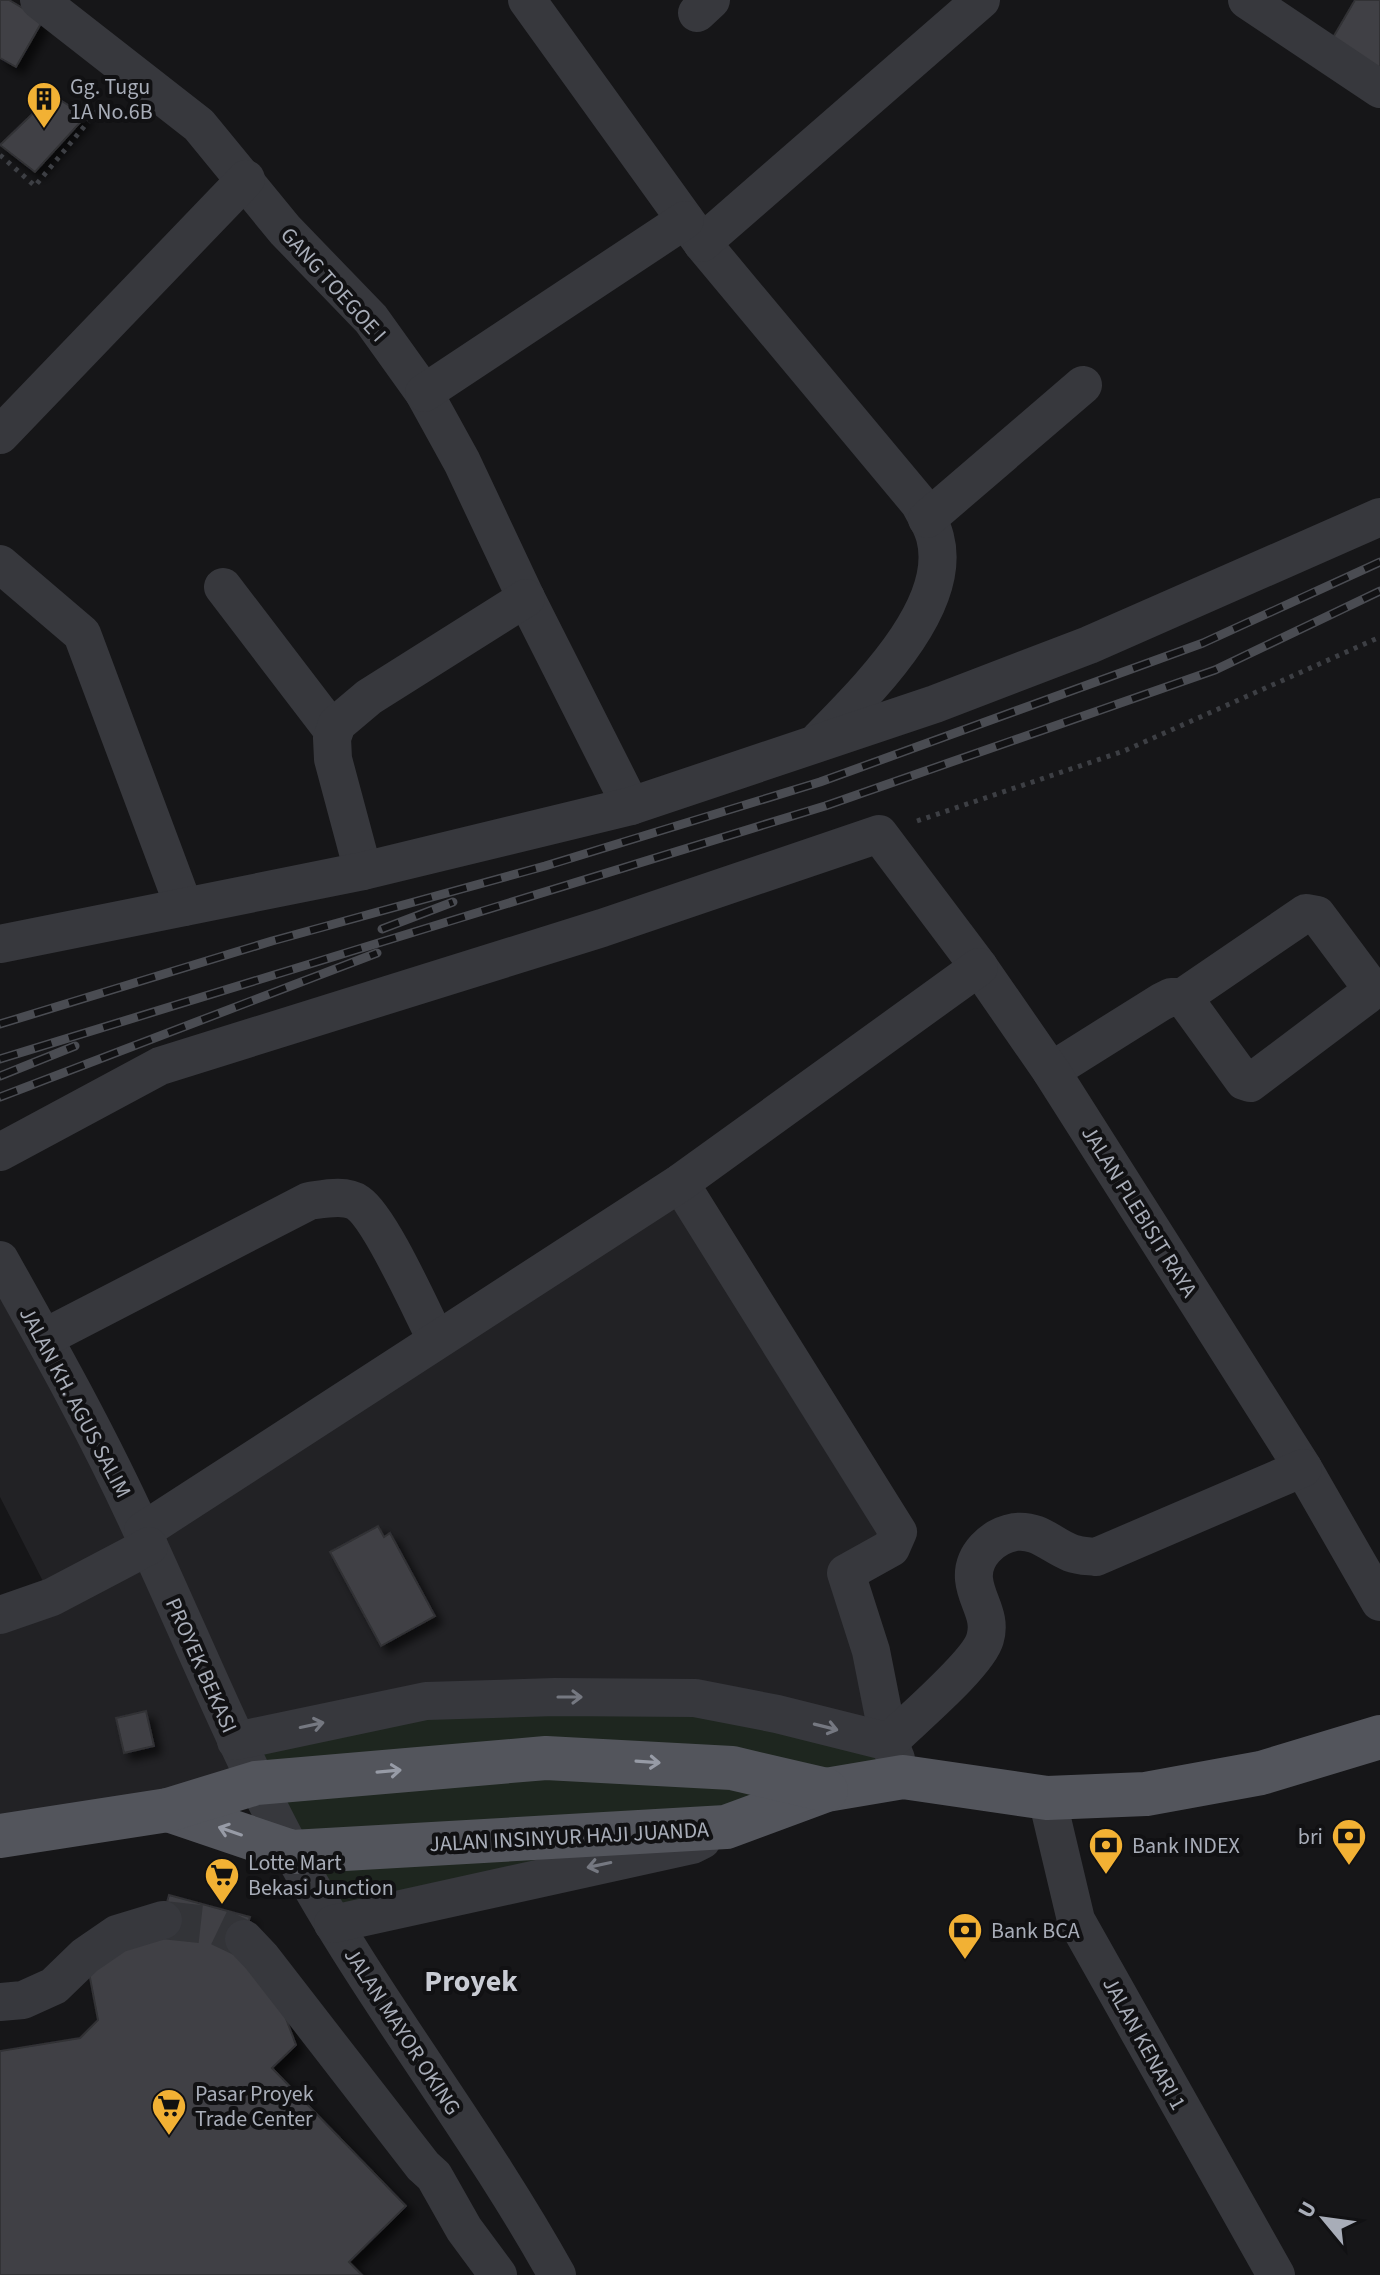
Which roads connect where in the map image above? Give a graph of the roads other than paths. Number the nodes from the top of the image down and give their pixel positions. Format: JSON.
{"nodes":[{"id":1,"x":39,"y":0,"type":"edge"},
{"id":2,"x":527,"y":0,"type":"edge"},
{"id":3,"x":981,"y":0,"type":"edge"},
{"id":4,"x":1247,"y":0,"type":"edge"},
{"id":5,"x":1380,"y":89,"type":"edge"},
{"id":6,"x":246,"y":179,"type":"junction"},
{"id":7,"x":693,"y":232,"type":"junction"},
{"id":8,"x":1083,"y":385,"type":"dead end"},
{"id":9,"x":424,"y":393,"type":"junction"},
{"id":10,"x":0,"y":435,"type":"edge"},
{"id":11,"x":1380,"y":517,"type":"edge"},
{"id":12,"x":927,"y":519,"type":"junction"},
{"id":13,"x":0,"y":564,"type":"edge"},
{"id":14,"x":223,"y":587,"type":"dead end"},
{"id":15,"x":526,"y":598,"type":"junction"},
{"id":16,"x":333,"y":731,"type":"junction"},
{"id":17,"x":815,"y":743,"type":"junction"},
{"id":18,"x":631,"y":806,"type":"junction"},
{"id":19,"x":363,"y":871,"type":"junction"},
{"id":20,"x":184,"y":907,"type":"junction"},
{"id":21,"x":0,"y":944,"type":"edge"},
{"id":22,"x":979,"y":967,"type":"junction"},
{"id":23,"x":1183,"y":997,"type":"junction"},
{"id":24,"x":1051,"y":1071,"type":"junction"},
{"id":25,"x":0,"y":1152,"type":"edge"},
{"id":26,"x":680,"y":1183,"type":"junction"},
{"id":27,"x":0,"y":1260,"type":"edge"},
{"id":28,"x":44,"y":1338,"type":"junction"},
{"id":29,"x":436,"y":1339,"type":"junction"},
{"id":30,"x":1303,"y":1468,"type":"junction"},
{"id":31,"x":146,"y":1538,"type":"junction"},
{"id":32,"x":1380,"y":1602,"type":"edge"},
{"id":33,"x":0,"y":1615,"type":"edge"},
{"id":34,"x":1380,"y":1737,"type":"edge"},
{"id":35,"x":236,"y":1741,"type":"junction"},
{"id":36,"x":896,"y":1760,"type":"junction"},
{"id":37,"x":256,"y":1783,"type":"junction"},
{"id":38,"x":826,"y":1790,"type":"junction"},
{"id":39,"x":1047,"y":1798,"type":"junction"},
{"id":40,"x":168,"y":1810,"type":"junction"},
{"id":41,"x":726,"y":1827,"type":"junction"},
{"id":42,"x":0,"y":1836,"type":"edge"},
{"id":43,"x":292,"y":1852,"type":"junction"},
{"id":44,"x":163,"y":1920,"type":"tunnel mouth"},
{"id":45,"x":333,"y":1924,"type":"junction"},
{"id":46,"x":244,"y":1939,"type":"tunnel mouth"},
{"id":47,"x":0,"y":2002,"type":"edge"},
{"id":48,"x":434,"y":2176,"type":"junction"},
{"id":49,"x":519,"y":2207,"type":"junction"},
{"id":50,"x":498,"y":2275,"type":"edge"},
{"id":51,"x":557,"y":2275,"type":"edge"},
{"id":52,"x":1276,"y":2275,"type":"edge"}],
"edges":[{"from":1,"to":6,"type":"street","name":"GANG TOEGOE I"},
{"from":2,"to":7,"type":"street"},
{"from":3,"to":7,"type":"street"},
{"from":4,"to":5,"type":"street"},
{"from":6,"to":9,"type":"street","name":"GANG TOEGOE I"},
{"from":6,"to":10,"type":"street"},
{"from":7,"to":9,"type":"street"},
{"from":7,"to":12,"type":"street"},
{"from":8,"to":12,"type":"street"},
{"from":9,"to":15,"type":"street","name":"GANG TOEGOE I"},
{"from":11,"to":17,"type":"street"},
{"from":12,"to":17,"type":"street"},
{"from":13,"to":20,"type":"street"},
{"from":14,"to":16,"type":"street"},
{"from":15,"to":16,"type":"street"},
{"from":15,"to":18,"type":"street","name":"GANG TOEGOE I"},
{"from":16,"to":19,"type":"street"},
{"from":17,"to":18,"type":"street"},
{"from":18,"to":19,"type":"street"},
{"from":19,"to":20,"type":"street"},
{"from":20,"to":21,"type":"street"},
{"from":22,"to":24,"type":"street","name":"JALAN PLEBISIT RAYA"},
{"from":22,"to":25,"type":"street","name":"JALAN PLEBISIT RAYA"},
{"from":22,"to":26,"type":"street"},
{"from":23,"to":23,"type":"street"},
{"from":23,"to":24,"type":"street"},
{"from":24,"to":30,"type":"street","name":"JALAN PLEBISIT RAYA"},
{"from":26,"to":29,"type":"street"},
{"from":26,"to":36,"type":"street"},
{"from":27,"to":28,"type":"street","name":"JALAN KH. AGUS SALIM"},
{"from":28,"to":29,"type":"street"},
{"from":28,"to":31,"type":"street","name":"JALAN KH. AGUS SALIM"},
{"from":29,"to":31,"type":"street"},
{"from":30,"to":32,"type":"street","name":"JALAN PLEBISIT RAYA"},
{"from":30,"to":36,"type":"street"},
{"from":31,"to":33,"type":"street"},
{"from":31,"to":35,"type":"street","name":"PROYEK BEKASI"},
{"from":34,"to":39,"type":"main road","name":"JALAN INSINYUR HAJI JUANDA"},
{"from":35,"to":36,"type":"street","one_way":true},
{"from":35,"to":37,"type":"street","name":"PROYEK BEKASI"},
{"from":36,"to":38,"type":"main road","name":"JALAN INSINYUR HAJI JUANDA"},
{"from":36,"to":39,"type":"main road","name":"JALAN INSINYUR HAJI JUANDA"},
{"from":37,"to":38,"type":"main road","name":"JALAN INSINYUR HAJI JUANDA","one_way":true},
{"from":37,"to":40,"type":"main road","name":"JALAN INSINYUR HAJI JUANDA"},
{"from":37,"to":43,"type":"street","name":"JALAN MAYOR OKING"},
{"from":38,"to":41,"type":"main road","name":"JALAN INSINYUR HAJI JUANDA"},
{"from":39,"to":52,"type":"street","name":"JALAN KENARI 1"},
{"from":40,"to":42,"type":"main road","name":"JALAN INSINYUR HAJI JUANDA"},
{"from":43,"to":40,"type":"main road","name":"JALAN INSINYUR HAJI JUANDA","one_way":true},
{"from":41,"to":43,"type":"main road","name":"JALAN INSINYUR HAJI JUANDA"},
{"from":41,"to":45,"type":"street","one_way":true},
{"from":43,"to":45,"type":"street","name":"JALAN MAYOR OKING"},
{"from":44,"to":47,"type":"street"},
{"from":45,"to":49,"type":"street","name":"JALAN MAYOR OKING"},
{"from":46,"to":48,"type":"street"},
{"from":48,"to":49,"type":"street"},
{"from":48,"to":50,"type":"street"},
{"from":49,"to":51,"type":"street","name":"JALAN MAYOR OKING"}]}
